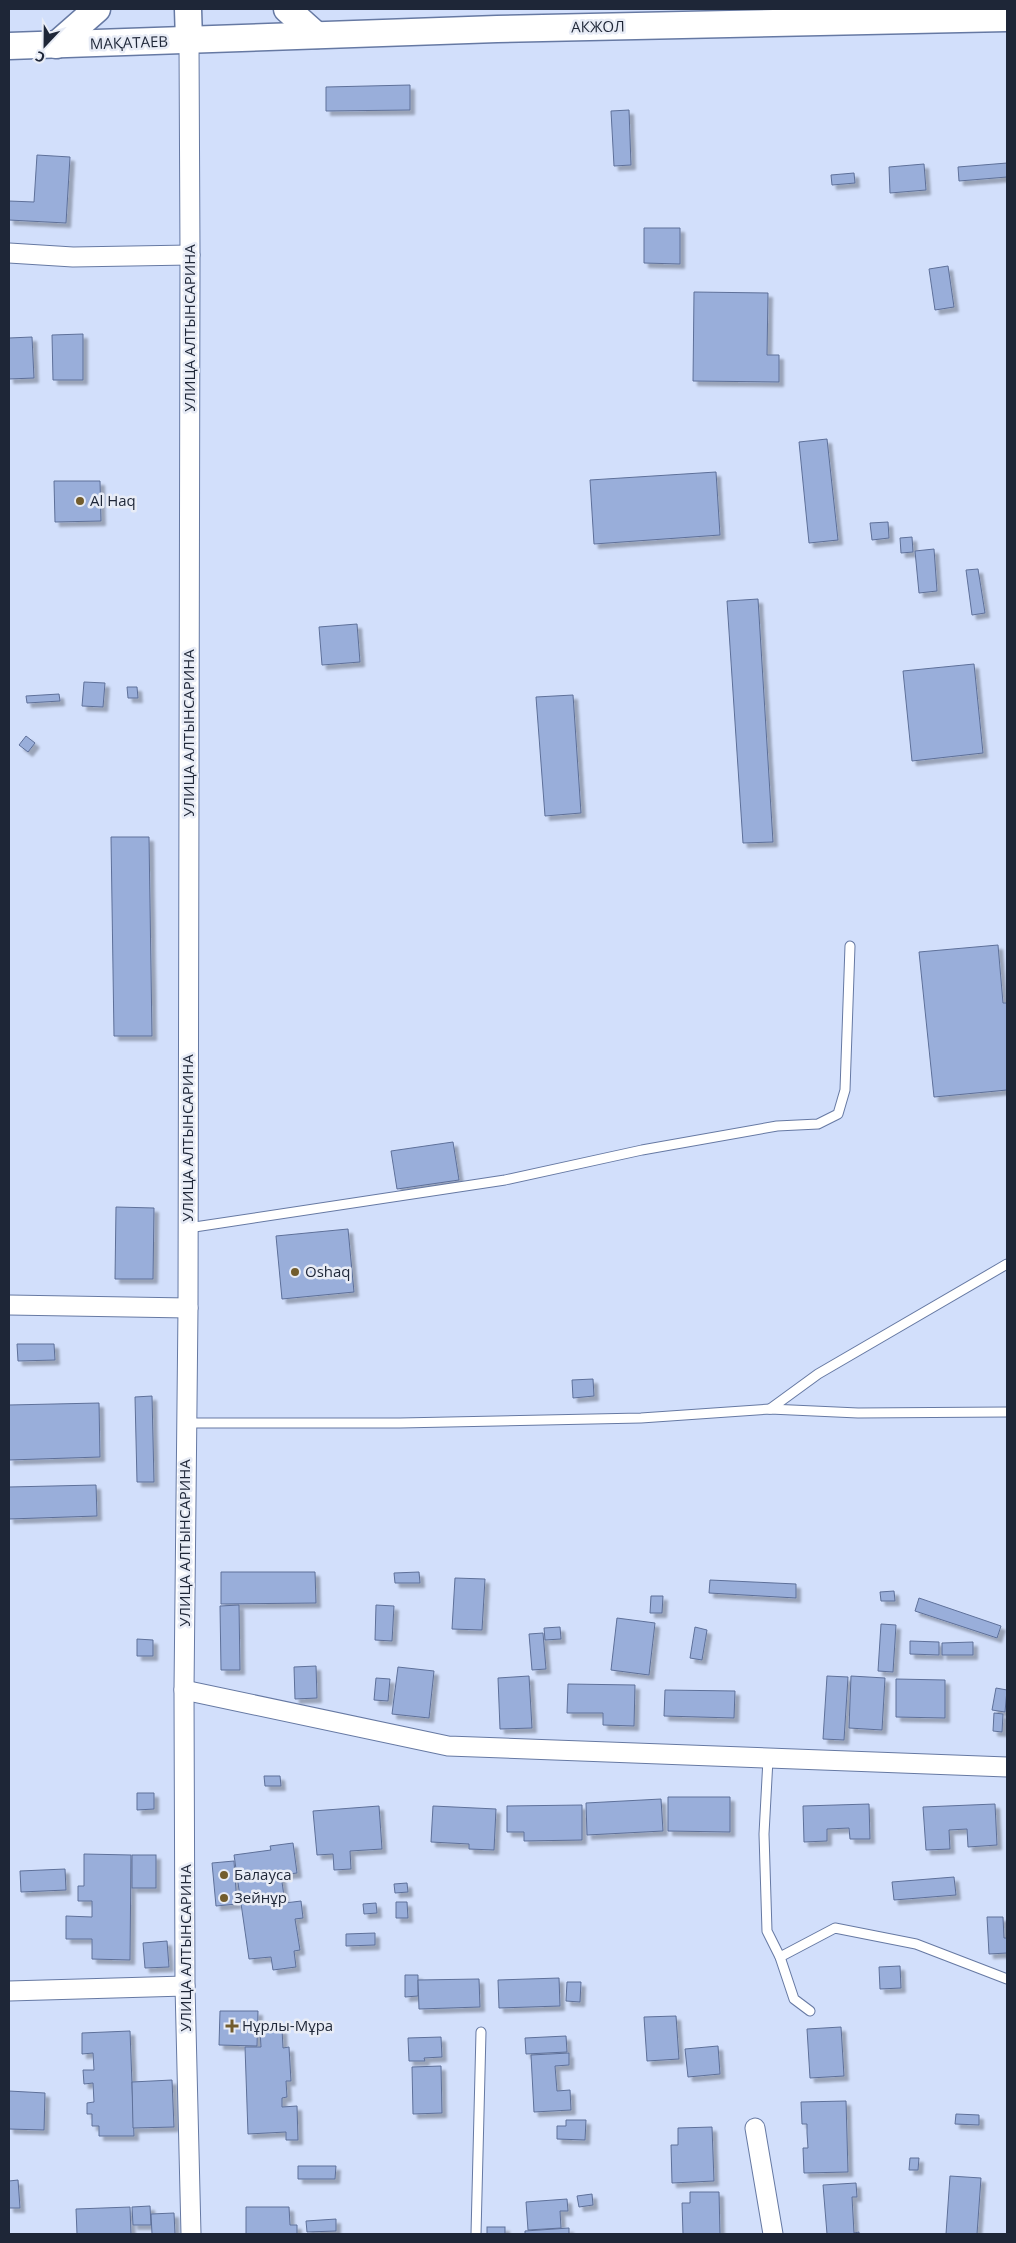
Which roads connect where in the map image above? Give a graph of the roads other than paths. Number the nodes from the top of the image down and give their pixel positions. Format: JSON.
{"nodes":[{"id":1,"x":97,"y":9,"type":"edge"},
{"id":2,"x":188,"y":9,"type":"edge"},
{"id":3,"x":287,"y":9,"type":"edge"},
{"id":4,"x":1007,"y":18,"type":"edge"},
{"id":5,"x":316,"y":35,"type":"junction"},
{"id":6,"x":188,"y":41,"type":"junction"},
{"id":7,"x":56,"y":45,"type":"junction"},
{"id":8,"x":9,"y":46,"type":"edge"},
{"id":9,"x":9,"y":253,"type":"edge"},
{"id":10,"x":190,"y":255,"type":"junction"},
{"id":11,"x":850,"y":946,"type":"dead end"},
{"id":12,"x":188,"y":1228,"type":"junction"},
{"id":13,"x":1007,"y":1264,"type":"edge"},
{"id":14,"x":9,"y":1305,"type":"edge"},
{"id":15,"x":188,"y":1308,"type":"junction"},
{"id":16,"x":770,"y":1409,"type":"junction"},
{"id":17,"x":1007,"y":1412,"type":"edge"},
{"id":18,"x":186,"y":1423,"type":"junction"},
{"id":19,"x":184,"y":1690,"type":"junction"},
{"id":20,"x":768,"y":1758,"type":"junction"},
{"id":21,"x":1007,"y":1766,"type":"edge"},
{"id":22,"x":780,"y":1957,"type":"junction"},
{"id":23,"x":1007,"y":1979,"type":"edge"},
{"id":24,"x":185,"y":1986,"type":"junction"},
{"id":25,"x":9,"y":1991,"type":"edge"},
{"id":26,"x":810,"y":2011,"type":"dead end"},
{"id":27,"x":481,"y":2032,"type":"dead end"},
{"id":28,"x":755,"y":2128,"type":"dead end"},
{"id":29,"x":190,"y":2234,"type":"edge"},
{"id":30,"x":476,"y":2234,"type":"edge"},
{"id":31,"x":773,"y":2234,"type":"edge"}],
"edges":[{"from":1,"to":7,"type":"main road"},
{"from":2,"to":6,"type":"main road"},
{"from":3,"to":5,"type":"main road"},
{"from":4,"to":5,"type":"main road","name":"АКЖОЛ"},
{"from":5,"to":6,"type":"main road","name":"АКЖОЛ"},
{"from":6,"to":7,"type":"main road","name":"МАҚАТАЕВ"},
{"from":6,"to":10,"type":"street","name":"УЛИЦА АЛТЫНСАРИНА"},
{"from":7,"to":8,"type":"main road","name":"МАҚАТАЕВ"},
{"from":9,"to":10,"type":"street"},
{"from":10,"to":12,"type":"street","name":"УЛИЦА АЛТЫНСАРИНА"},
{"from":11,"to":12,"type":"lane"},
{"from":12,"to":15,"type":"street","name":"УЛИЦА АЛТЫНСАРИНА"},
{"from":13,"to":16,"type":"lane"},
{"from":14,"to":15,"type":"street"},
{"from":15,"to":18,"type":"street","name":"УЛИЦА АЛТЫНСАРИНА"},
{"from":16,"to":17,"type":"lane"},
{"from":16,"to":18,"type":"lane"},
{"from":18,"to":19,"type":"street","name":"УЛИЦА АЛТЫНСАРИНА"},
{"from":19,"to":20,"type":"street"},
{"from":19,"to":24,"type":"street","name":"УЛИЦА АЛТЫНСАРИНА"},
{"from":20,"to":21,"type":"street"},
{"from":20,"to":22,"type":"lane"},
{"from":22,"to":23,"type":"lane"},
{"from":22,"to":26,"type":"lane"},
{"from":24,"to":25,"type":"street"},
{"from":24,"to":29,"type":"street","name":"УЛИЦА АЛТЫНСАРИНА"},
{"from":27,"to":30,"type":"lane"},
{"from":28,"to":31,"type":"street"}]}
